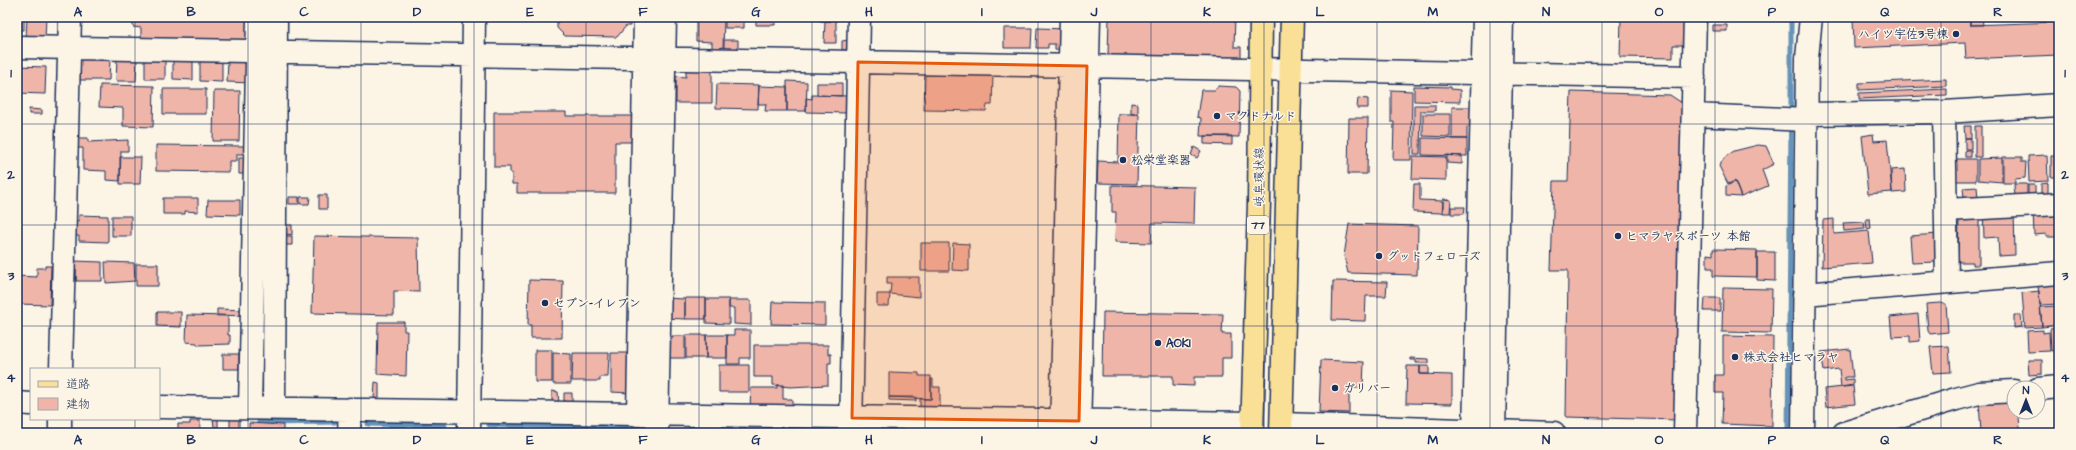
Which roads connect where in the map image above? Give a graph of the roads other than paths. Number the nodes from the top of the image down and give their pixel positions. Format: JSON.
{"nodes":[{"id":1,"x":70,"y":17,"type":"edge"},
{"id":2,"x":258,"y":17,"type":"edge"},
{"id":3,"x":276,"y":17,"type":"edge"},
{"id":4,"x":474,"y":17,"type":"edge"},
{"id":5,"x":645,"y":17,"type":"edge"},
{"id":6,"x":665,"y":17,"type":"edge"},
{"id":7,"x":859,"y":17,"type":"edge"},
{"id":8,"x":1071,"y":17,"type":"edge"},
{"id":9,"x":1089,"y":17,"type":"edge"},
{"id":10,"x":1261,"y":17,"type":"edge"},
{"id":11,"x":1292,"y":17,"type":"edge"},
{"id":12,"x":1484,"y":17,"type":"edge"},
{"id":13,"x":1502,"y":17,"type":"edge"},
{"id":14,"x":1695,"y":17,"type":"edge"},
{"id":15,"x":1811,"y":17,"type":"edge"},
{"id":16,"x":17,"y":47,"type":"edge"},
{"id":17,"x":69,"y":48,"type":"junction"},
{"id":18,"x":267,"y":52,"type":"junction"},
{"id":19,"x":473,"y":56,"type":"junction"},
{"id":20,"x":654,"y":59,"type":"junction"},
{"id":21,"x":858,"y":62,"type":"junction"},
{"id":22,"x":1078,"y":66,"type":"junction"},
{"id":23,"x":1259,"y":68,"type":"junction"},
{"id":24,"x":1290,"y":69,"type":"junction"},
{"id":25,"x":1492,"y":73,"type":"junction"},
{"id":26,"x":1694,"y":77,"type":"junction"},
{"id":27,"x":2059,"y":105,"type":"edge"},
{"id":28,"x":1944,"y":112,"type":"junction"},
{"id":29,"x":1693,"y":115,"type":"junction"},
{"id":30,"x":1798,"y":118,"type":"junction"},
{"id":31,"x":2059,"y":204,"type":"edge"},
{"id":32,"x":1946,"y":210,"type":"junction"},
{"id":33,"x":2059,"y":273,"type":"edge"},
{"id":34,"x":1947,"y":282,"type":"junction"},
{"id":35,"x":1804,"y":294,"type":"junction"},
{"id":36,"x":61,"y":368,"type":"edge"},
{"id":37,"x":2059,"y":387,"type":"edge"},
{"id":38,"x":2046,"y":388,"type":"edge"},
{"id":39,"x":2006,"y":391,"type":"edge"},
{"id":40,"x":17,"y":403,"type":"edge"},
{"id":41,"x":30,"y":404,"type":"edge"},
{"id":42,"x":160,"y":407,"type":"edge"},
{"id":43,"x":250,"y":408,"type":"junction"},
{"id":44,"x":274,"y":408,"type":"junction"},
{"id":45,"x":350,"y":409,"type":"junction"},
{"id":46,"x":470,"y":411,"type":"junction"},
{"id":47,"x":60,"y":420,"type":"edge"},
{"id":48,"x":651,"y":421,"type":"edge"},
{"id":49,"x":852,"y":426,"type":"edge"},
{"id":50,"x":1070,"y":427,"type":"edge"},
{"id":51,"x":1252,"y":428,"type":"edge"},
{"id":52,"x":1281,"y":429,"type":"edge"},
{"id":53,"x":1484,"y":432,"type":"edge"},
{"id":54,"x":60,"y":433,"type":"edge"},
{"id":55,"x":349,"y":433,"type":"edge"},
{"id":56,"x":469,"y":433,"type":"edge"},
{"id":57,"x":1554,"y":433,"type":"edge"},
{"id":58,"x":1685,"y":433,"type":"edge"},
{"id":59,"x":1803,"y":433,"type":"edge"},
{"id":60,"x":1844,"y":433,"type":"edge"}],
"edges":[{"from":1,"to":17,"type":"street"},
{"from":2,"to":18,"type":"street"},
{"from":3,"to":18,"type":"street"},
{"from":4,"to":19,"type":"street"},
{"from":5,"to":20,"type":"street"},
{"from":6,"to":20,"type":"street"},
{"from":7,"to":21,"type":"street"},
{"from":8,"to":22,"type":"street"},
{"from":9,"to":22,"type":"street"},
{"from":10,"to":23,"type":"main road","name":"岐阜環状線","number":"77"},
{"from":11,"to":24,"type":"main road","number":"77"},
{"from":12,"to":25,"type":"street"},
{"from":13,"to":25,"type":"street"},
{"from":14,"to":26,"type":"street"},
{"from":15,"to":30,"type":"street"},
{"from":16,"to":17,"type":"street"},
{"from":17,"to":18,"type":"street"},
{"from":17,"to":36,"type":"street"},
{"from":18,"to":19,"type":"street"},
{"from":18,"to":43,"type":"street"},
{"from":18,"to":44,"type":"street"},
{"from":19,"to":20,"type":"street"},
{"from":19,"to":46,"type":"street"},
{"from":20,"to":21,"type":"street"},
{"from":20,"to":48,"type":"street"},
{"from":21,"to":22,"type":"street"},
{"from":21,"to":49,"type":"street"},
{"from":22,"to":23,"type":"street"},
{"from":22,"to":50,"type":"street"},
{"from":23,"to":24,"type":"street"},
{"from":23,"to":51,"type":"main road","name":"岐阜環状線","number":"77"},
{"from":24,"to":25,"type":"street"},
{"from":24,"to":52,"type":"main road","number":"77"},
{"from":25,"to":26,"type":"street"},
{"from":25,"to":53,"type":"street"},
{"from":26,"to":29,"type":"street"},
{"from":27,"to":28,"type":"street"},
{"from":28,"to":30,"type":"street"},
{"from":28,"to":32,"type":"street"},
{"from":29,"to":30,"type":"street"},
{"from":29,"to":58,"type":"street"},
{"from":30,"to":35,"type":"street"},
{"from":31,"to":32,"type":"street"},
{"from":32,"to":34,"type":"street"},
{"from":33,"to":34,"type":"street"},
{"from":34,"to":35,"type":"street"},
{"from":35,"to":59,"type":"street"},
{"from":37,"to":38,"type":"street"},
{"from":39,"to":60,"type":"street"},
{"from":40,"to":41,"type":"street"},
{"from":42,"to":43,"type":"street"},
{"from":43,"to":44,"type":"street"},
{"from":44,"to":45,"type":"street"},
{"from":45,"to":46,"type":"street"},
{"from":45,"to":55,"type":"street"},
{"from":46,"to":48,"type":"street"},
{"from":46,"to":56,"type":"street"},
{"from":47,"to":54,"type":"street"},
{"from":48,"to":49,"type":"street"},
{"from":49,"to":50,"type":"street"},
{"from":50,"to":51,"type":"street"},
{"from":52,"to":53,"type":"street"},
{"from":53,"to":57,"type":"street"}]}
